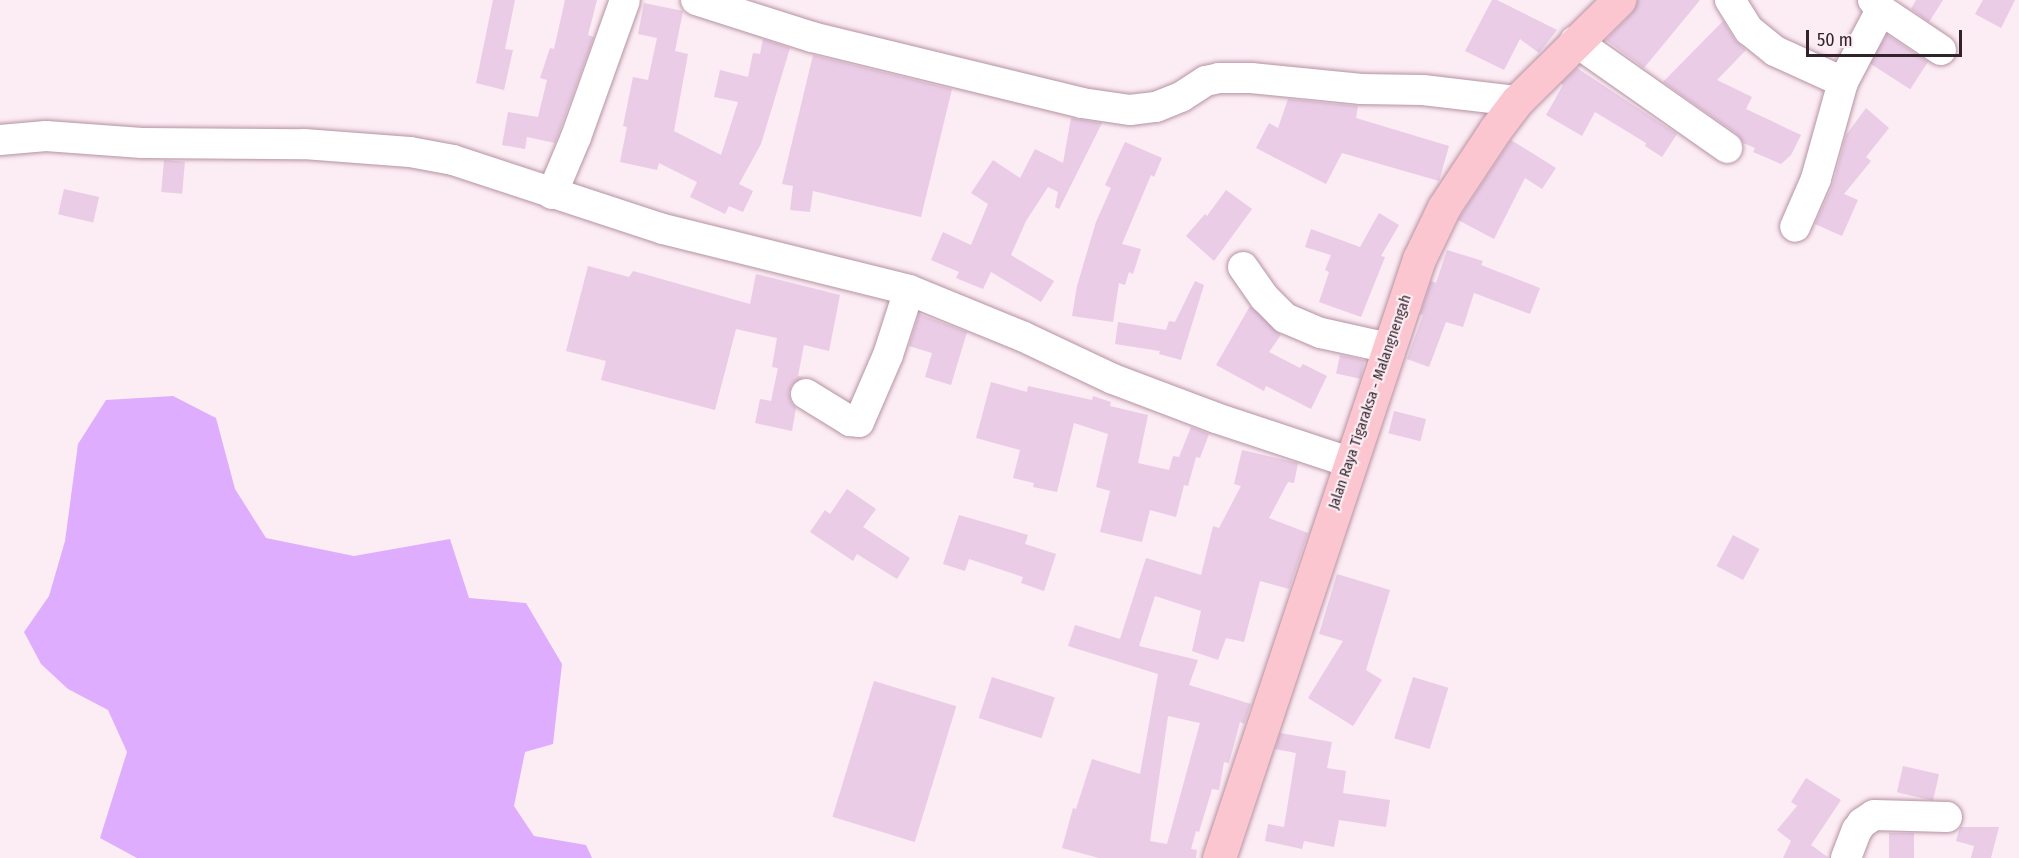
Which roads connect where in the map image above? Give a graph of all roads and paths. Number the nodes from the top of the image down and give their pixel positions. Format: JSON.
{"nodes":[{"id":1,"x":625,"y":0,"type":"edge"},
{"id":2,"x":696,"y":0,"type":"edge"},
{"id":3,"x":1619,"y":0,"type":"edge"},
{"id":4,"x":1730,"y":0,"type":"edge"},
{"id":5,"x":1877,"y":5,"type":"edge"},
{"id":6,"x":1575,"y":41,"type":"junction"},
{"id":7,"x":1941,"y":50,"type":"dead end"},
{"id":8,"x":1843,"y":82,"type":"junction"},
{"id":9,"x":1517,"y":101,"type":"junction"},
{"id":10,"x":0,"y":140,"type":"edge"},
{"id":11,"x":1727,"y":148,"type":"dead end"},
{"id":12,"x":552,"y":194,"type":"junction"},
{"id":13,"x":1795,"y":227,"type":"dead end"},
{"id":14,"x":1243,"y":267,"type":"dead end"},
{"id":15,"x":909,"y":290,"type":"junction"},
{"id":16,"x":1389,"y":348,"type":"junction"},
{"id":17,"x":806,"y":394,"type":"dead end"},
{"id":18,"x":1349,"y":462,"type":"junction"},
{"id":19,"x":1947,"y":817,"type":"dead end"},
{"id":20,"x":1219,"y":858,"type":"edge"},
{"id":21,"x":1846,"y":858,"type":"edge"}],
"edges":[{"from":1,"to":12,"type":"street"},
{"from":2,"to":9,"type":"street"},
{"from":3,"to":6,"type":"main road","name":"Jalan Raya Tigaraksa - Malangnengah"},
{"from":4,"to":8,"type":"street"},
{"from":5,"to":7,"type":"street"},
{"from":5,"to":8,"type":"street"},
{"from":6,"to":9,"type":"main road","name":"Jalan Raya Tigaraksa - Malangnengah"},
{"from":6,"to":11,"type":"street"},
{"from":8,"to":13,"type":"street"},
{"from":9,"to":16,"type":"main road","name":"Jalan Raya Tigaraksa - Malangnengah"},
{"from":10,"to":12,"type":"street"},
{"from":12,"to":15,"type":"street"},
{"from":14,"to":16,"type":"street"},
{"from":15,"to":17,"type":"street"},
{"from":15,"to":18,"type":"street"},
{"from":16,"to":18,"type":"main road","name":"Jalan Raya Tigaraksa - Malangnengah"},
{"from":18,"to":20,"type":"main road","name":"Jalan Raya Tigaraksa - Malangnengah"},
{"from":19,"to":21,"type":"street"}]}
